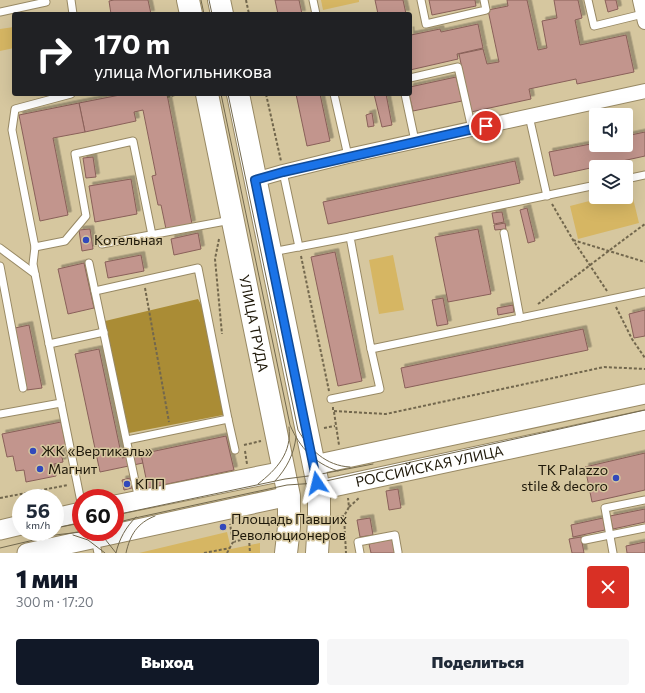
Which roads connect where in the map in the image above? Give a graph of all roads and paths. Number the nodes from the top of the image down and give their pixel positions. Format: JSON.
{"nodes":[{"id":1,"x":71,"y":0,"type":"edge"},
{"id":2,"x":188,"y":0,"type":"edge"},
{"id":3,"x":219,"y":0,"type":"edge"},
{"id":4,"x":246,"y":0,"type":"edge"},
{"id":5,"x":313,"y":0,"type":"edge"},
{"id":6,"x":421,"y":0,"type":"edge"},
{"id":7,"x":484,"y":0,"type":"edge"},
{"id":8,"x":588,"y":0,"type":"edge"},
{"id":9,"x":640,"y":0,"type":"edge"},
{"id":10,"x":46,"y":2,"type":"dead end"},
{"id":11,"x":0,"y":12,"type":"edge"},
{"id":12,"x":73,"y":12,"type":"edge"},
{"id":13,"x":191,"y":12,"type":"edge"},
{"id":14,"x":222,"y":12,"type":"edge"},
{"id":15,"x":249,"y":12,"type":"edge"},
{"id":16,"x":316,"y":12,"type":"edge"},
{"id":17,"x":644,"y":18,"type":"edge"},
{"id":18,"x":412,"y":78,"type":"edge"},
{"id":19,"x":645,"y":90,"type":"edge"},
{"id":20,"x":64,"y":96,"type":"edge"},
{"id":21,"x":171,"y":96,"type":"edge"},
{"id":22,"x":207,"y":96,"type":"edge"},
{"id":23,"x":238,"y":96,"type":"edge"},
{"id":24,"x":266,"y":96,"type":"edge"},
{"id":25,"x":334,"y":96,"type":"edge"},
{"id":26,"x":405,"y":96,"type":"edge"},
{"id":27,"x":167,"y":97,"type":"dead end"},
{"id":28,"x":529,"y":116,"type":"junction"},
{"id":29,"x":472,"y":129,"type":"junction"},
{"id":30,"x":415,"y":141,"type":"junction"},
{"id":31,"x":348,"y":156,"type":"junction"},
{"id":32,"x":283,"y":172,"type":"junction"},
{"id":33,"x":645,"y":175,"type":"edge"},
{"id":34,"x":633,"y":178,"type":"edge"},
{"id":35,"x":255,"y":180,"type":"junction"},
{"id":36,"x":226,"y":186,"type":"junction"},
{"id":37,"x":589,"y":187,"type":"edge"},
{"id":38,"x":547,"y":196,"type":"junction"},
{"id":39,"x":227,"y":221,"type":"junction"},
{"id":40,"x":645,"y":224,"type":"edge"},
{"id":41,"x":504,"y":233,"type":"dead end"},
{"id":42,"x":152,"y":235,"type":"junction"},
{"id":43,"x":350,"y":237,"type":"junction"},
{"id":44,"x":573,"y":240,"type":"junction"},
{"id":45,"x":102,"y":244,"type":"dead end"},
{"id":46,"x":35,"y":247,"type":"junction"},
{"id":47,"x":299,"y":247,"type":"junction"},
{"id":48,"x":0,"y":248,"type":"edge"},
{"id":49,"x":608,"y":251,"type":"junction"},
{"id":50,"x":270,"y":253,"type":"junction"},
{"id":51,"x":645,"y":262,"type":"edge"},
{"id":52,"x":89,"y":263,"type":"dead end"},
{"id":53,"x":0,"y":266,"type":"edge"},
{"id":54,"x":590,"y":266,"type":"junction"},
{"id":55,"x":35,"y":274,"type":"junction"},
{"id":56,"x":144,"y":280,"type":"junction"},
{"id":57,"x":95,"y":291,"type":"junction"},
{"id":58,"x":645,"y":292,"type":"edge"},
{"id":59,"x":612,"y":299,"type":"junction"},
{"id":60,"x":520,"y":318,"type":"junction"},
{"id":61,"x":104,"y":332,"type":"junction"},
{"id":62,"x":222,"y":337,"type":"dead end"},
{"id":63,"x":49,"y":344,"type":"junction"},
{"id":64,"x":371,"y":349,"type":"junction"},
{"id":65,"x":645,"y":358,"type":"edge"},
{"id":66,"x":645,"y":369,"type":"edge"},
{"id":67,"x":23,"y":388,"type":"dead end"},
{"id":68,"x":645,"y":394,"type":"edge"},
{"id":69,"x":331,"y":399,"type":"junction"},
{"id":70,"x":61,"y":403,"type":"junction"},
{"id":71,"x":334,"y":411,"type":"junction"},
{"id":72,"x":0,"y":414,"type":"edge"},
{"id":73,"x":228,"y":419,"type":"junction"},
{"id":74,"x":645,"y":420,"type":"edge"},
{"id":75,"x":335,"y":426,"type":"dead end"},
{"id":76,"x":171,"y":431,"type":"junction"},
{"id":77,"x":126,"y":440,"type":"junction"},
{"id":78,"x":235,"y":450,"type":"dead end"},
{"id":79,"x":314,"y":465,"type":"junction"},
{"id":80,"x":284,"y":471,"type":"junction"},
{"id":81,"x":77,"y":483,"type":"junction"},
{"id":82,"x":78,"y":489,"type":"edge"},
{"id":83,"x":319,"y":490,"type":"junction"},
{"id":84,"x":289,"y":496,"type":"junction"},
{"id":85,"x":0,"y":498,"type":"edge"},
{"id":86,"x":139,"y":500,"type":"junction"},
{"id":87,"x":645,"y":500,"type":"edge"},
{"id":88,"x":124,"y":503,"type":"edge"},
{"id":89,"x":344,"y":516,"type":"dead end"},
{"id":90,"x":12,"y":527,"type":"edge"},
{"id":91,"x":645,"y":528,"type":"edge"},
{"id":92,"x":0,"y":530,"type":"edge"},
{"id":93,"x":610,"y":535,"type":"junction"},
{"id":94,"x":249,"y":538,"type":"dead end"},
{"id":95,"x":584,"y":540,"type":"dead end"},
{"id":96,"x":233,"y":542,"type":"dead end"},
{"id":97,"x":96,"y":546,"type":"edge"},
{"id":98,"x":230,"y":548,"type":"junction"},
{"id":99,"x":398,"y":552,"type":"dead end"},
{"id":100,"x":27,"y":553,"type":"edge"},
{"id":101,"x":204,"y":553,"type":"edge"},
{"id":102,"x":227,"y":553,"type":"edge"},
{"id":103,"x":250,"y":553,"type":"edge"},
{"id":104,"x":286,"y":553,"type":"edge"},
{"id":105,"x":317,"y":553,"type":"edge"},
{"id":106,"x":346,"y":553,"type":"edge"},
{"id":107,"x":360,"y":553,"type":"edge"},
{"id":108,"x":613,"y":553,"type":"edge"}],
"edges":[{"from":1,"to":12,"type":"lane"},
{"from":2,"to":13,"type":"main road"},
{"from":3,"to":14,"type":"main road"},
{"from":4,"to":15,"type":"path"},
{"from":5,"to":16,"type":"lane"},
{"from":6,"to":7,"type":"lane"},
{"from":8,"to":17,"type":"lane"},
{"from":9,"to":17,"type":"street"},
{"from":10,"to":11,"type":"lane"},
{"from":18,"to":29,"type":"lane"},
{"from":19,"to":28,"type":"street"},
{"from":20,"to":46,"type":"lane"},
{"from":21,"to":27,"type":"path"},
{"from":22,"to":36,"type":"main road","name":"УЛИЦА ТРУДА"},
{"from":23,"to":35,"type":"main road"},
{"from":24,"to":32,"type":"path"},
{"from":25,"to":31,"type":"lane"},
{"from":26,"to":30,"type":"lane"},
{"from":28,"to":29,"type":"street"},
{"from":28,"to":38,"type":"lane"},
{"from":29,"to":30,"type":"street"},
{"from":30,"to":31,"type":"street"},
{"from":31,"to":32,"type":"street"},
{"from":32,"to":35,"type":"street"},
{"from":32,"to":47,"type":"lane"},
{"from":33,"to":34,"type":"lane"},
{"from":35,"to":36,"type":"main road"},
{"from":35,"to":50,"type":"main road"},
{"from":36,"to":39,"type":"main road","name":"УЛИЦА ТРУДА"},
{"from":37,"to":38,"type":"lane"},
{"from":38,"to":43,"type":"lane"},
{"from":38,"to":44,"type":"path"},
{"from":39,"to":42,"type":"lane"},
{"from":39,"to":62,"type":"path"},
{"from":39,"to":80,"type":"main road","name":"УЛИЦА ТРУДА"},
{"from":40,"to":49,"type":"path"},
{"from":41,"to":60,"type":"lane"},
{"from":42,"to":45,"type":"lane"},
{"from":42,"to":46,"type":"lane"},
{"from":43,"to":47,"type":"lane"},
{"from":43,"to":64,"type":"lane"},
{"from":44,"to":49,"type":"path"},
{"from":44,"to":54,"type":"path"},
{"from":46,"to":55,"type":"lane"},
{"from":47,"to":50,"type":"lane"},
{"from":47,"to":69,"type":"path"},
{"from":48,"to":55,"type":"lane"},
{"from":49,"to":51,"type":"path"},
{"from":49,"to":54,"type":"path"},
{"from":50,"to":79,"type":"main road"},
{"from":52,"to":57,"type":"lane"},
{"from":53,"to":67,"type":"lane"},
{"from":54,"to":59,"type":"path"},
{"from":54,"to":60,"type":"path"},
{"from":55,"to":63,"type":"lane"},
{"from":56,"to":57,"type":"lane"},
{"from":56,"to":73,"type":"lane"},
{"from":56,"to":76,"type":"path"},
{"from":57,"to":61,"type":"lane"},
{"from":58,"to":59,"type":"lane"},
{"from":59,"to":60,"type":"lane"},
{"from":59,"to":65,"type":"path"},
{"from":60,"to":64,"type":"lane"},
{"from":61,"to":63,"type":"lane"},
{"from":61,"to":77,"type":"lane"},
{"from":63,"to":70,"type":"lane"},
{"from":64,"to":69,"type":"lane"},
{"from":66,"to":71,"type":"path"},
{"from":68,"to":79,"type":"main road","name":"РОССИЙСКАЯ УЛИЦА"},
{"from":69,"to":71,"type":"path"},
{"from":70,"to":72,"type":"lane"},
{"from":70,"to":81,"type":"lane"},
{"from":71,"to":75,"type":"path"},
{"from":73,"to":76,"type":"lane"},
{"from":73,"to":78,"type":"lane"},
{"from":74,"to":83,"type":"main road","name":"РОССИЙСКАЯ УЛИЦА"},
{"from":76,"to":77,"type":"lane"},
{"from":77,"to":86,"type":"lane"},
{"from":79,"to":80,"type":"main road","name":"РОССИЙСКАЯ УЛИЦА"},
{"from":79,"to":83,"type":"main road"},
{"from":80,"to":84,"type":"main road","name":"УЛИЦА ТРУДА"},
{"from":80,"to":86,"type":"main road","name":"РОССИЙСКАЯ УЛИЦА"},
{"from":81,"to":82,"type":"lane"},
{"from":81,"to":85,"type":"path"},
{"from":83,"to":84,"type":"main road","name":"РОССИЙСКАЯ УЛИЦА"},
{"from":83,"to":105,"type":"main road"},
{"from":84,"to":97,"type":"main road","name":"РОССИЙСКАЯ УЛИЦА"},
{"from":84,"to":104,"type":"main road","name":"УЛИЦА ТРУДА"},
{"from":86,"to":88,"type":"main road","name":"РОССИЙСКАЯ УЛИЦА"},
{"from":87,"to":93,"type":"lane"},
{"from":89,"to":106,"type":"path"},
{"from":90,"to":92,"type":"main road"},
{"from":91,"to":93,"type":"lane"},
{"from":93,"to":95,"type":"lane"},
{"from":93,"to":108,"type":"lane"},
{"from":94,"to":103,"type":"path"},
{"from":96,"to":98,"type":"path"},
{"from":97,"to":100,"type":"main road","name":"РОССИЙСКАЯ УЛИЦА"},
{"from":98,"to":101,"type":"path"},
{"from":98,"to":102,"type":"path"},
{"from":99,"to":107,"type":"lane"}]}
